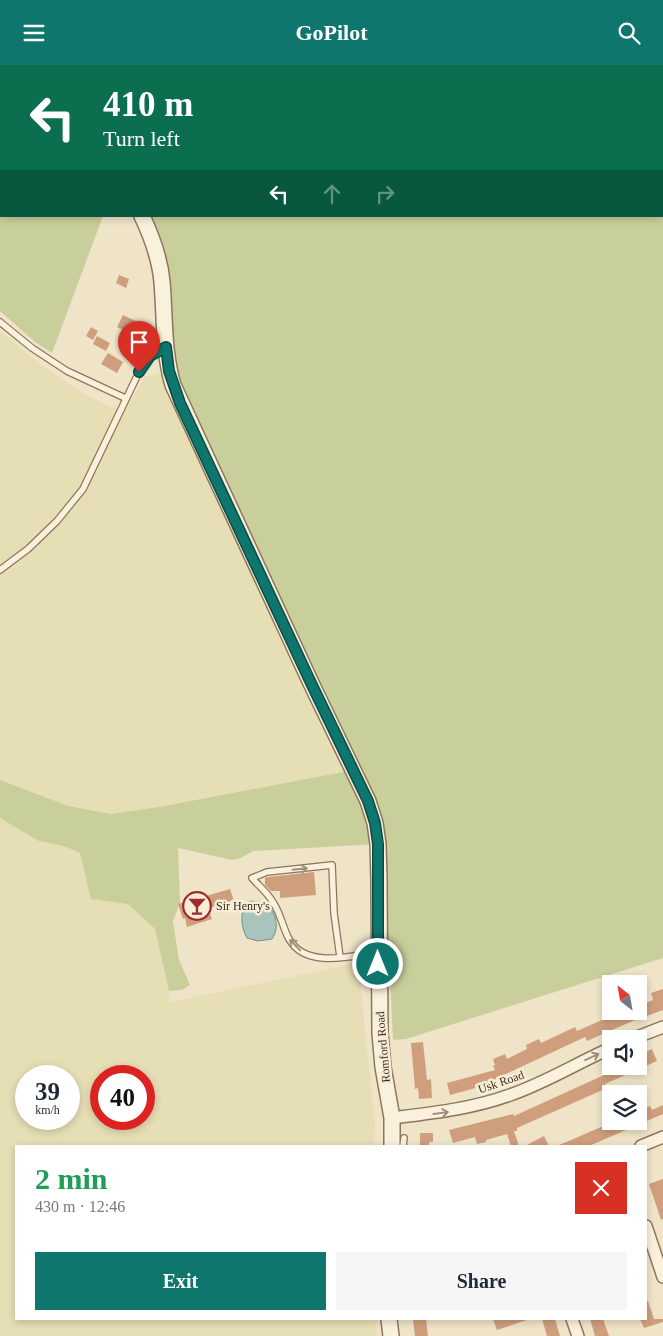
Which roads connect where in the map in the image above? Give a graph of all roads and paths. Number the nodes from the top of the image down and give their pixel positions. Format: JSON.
{"nodes":[{"id":1,"x":142,"y":217,"type":"edge"},
{"id":2,"x":0,"y":321,"type":"edge"},
{"id":3,"x":166,"y":347,"type":"junction"},
{"id":4,"x":125,"y":398,"type":"junction"},
{"id":5,"x":0,"y":570,"type":"edge"},
{"id":6,"x":378,"y":952,"type":"junction"},
{"id":7,"x":340,"y":957,"type":"junction"},
{"id":8,"x":663,"y":1027,"type":"edge"},
{"id":9,"x":647,"y":1033,"type":"edge"},
{"id":10,"x":602,"y":1052,"type":"edge"},
{"id":11,"x":392,"y":1118,"type":"junction"},
{"id":12,"x":663,"y":1137,"type":"edge"},
{"id":13,"x":398,"y":1142,"type":"edge"},
{"id":14,"x":643,"y":1145,"type":"edge"},
{"id":15,"x":647,"y":1229,"type":"edge"},
{"id":16,"x":663,"y":1277,"type":"edge"},
{"id":17,"x":389,"y":1320,"type":"edge"},
{"id":18,"x":572,"y":1320,"type":"edge"},
{"id":19,"x":391,"y":1336,"type":"edge"},
{"id":20,"x":578,"y":1336,"type":"edge"}],
"edges":[{"from":1,"to":3,"type":"street","name":"Romford Road"},
{"from":2,"to":4,"type":"lane"},
{"from":3,"to":4,"type":"lane"},
{"from":3,"to":6,"type":"street","name":"Romford Road"},
{"from":4,"to":5,"type":"lane"},
{"from":6,"to":7,"type":"lane"},
{"from":6,"to":11,"type":"street","name":"Romford Road"},
{"from":7,"to":7,"type":"lane","one_way":true},
{"from":8,"to":9,"type":"street"},
{"from":11,"to":10,"type":"street","name":"Usk Road","one_way":true},
{"from":11,"to":13,"type":"street","name":"Romford Road"},
{"from":12,"to":14,"type":"street"},
{"from":15,"to":16,"type":"street"},
{"from":17,"to":19,"type":"street"},
{"from":18,"to":20,"type":"street"}]}
